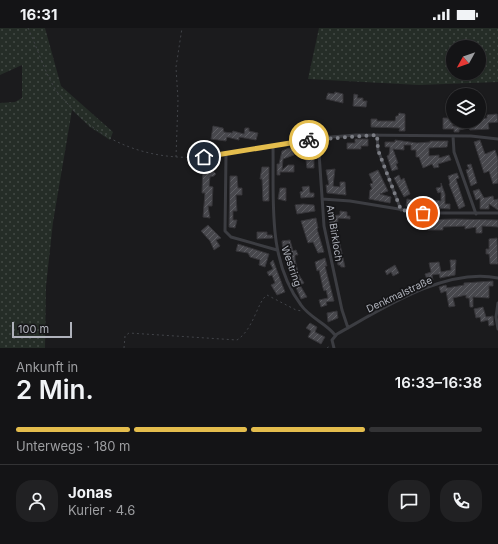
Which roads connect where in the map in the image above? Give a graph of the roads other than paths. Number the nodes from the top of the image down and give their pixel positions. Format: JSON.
{"nodes":[{"id":1,"x":377,"y":135,"type":"junction"},
{"id":2,"x":453,"y":136,"type":"junction"},
{"id":3,"x":318,"y":138,"type":"junction"},
{"id":4,"x":498,"y":139,"type":"edge"},
{"id":5,"x":273,"y":146,"type":"junction"},
{"id":6,"x":226,"y":154,"type":"junction"},
{"id":7,"x":204,"y":157,"type":"road end"},
{"id":8,"x":322,"y":199,"type":"junction"},
{"id":9,"x":401,"y":210,"type":"junction"},
{"id":10,"x":498,"y":213,"type":"edge"},
{"id":11,"x":476,"y":214,"type":"junction"},
{"id":12,"x":277,"y":250,"type":"junction"},
{"id":13,"x":498,"y":278,"type":"edge"},
{"id":14,"x":498,"y":304,"type":"edge"},
{"id":15,"x":348,"y":328,"type":"junction"},
{"id":16,"x":498,"y":329,"type":"edge"},
{"id":17,"x":335,"y":335,"type":"junction"},
{"id":18,"x":334,"y":348,"type":"edge"}],
"edges":[{"from":1,"to":2,"type":"street"},
{"from":1,"to":3,"type":"street"},
{"from":1,"to":9,"type":"street"},
{"from":2,"to":4,"type":"street"},
{"from":2,"to":11,"type":"street"},
{"from":3,"to":5,"type":"street"},
{"from":3,"to":8,"type":"street","name":"Am Birkloch"},
{"from":5,"to":6,"type":"street"},
{"from":5,"to":12,"type":"street","name":"Westring"},
{"from":6,"to":7,"type":"street"},
{"from":6,"to":12,"type":"street"},
{"from":8,"to":9,"type":"street"},
{"from":8,"to":15,"type":"street","name":"Am Birkloch"},
{"from":9,"to":11,"type":"street"},
{"from":10,"to":11,"type":"street"},
{"from":12,"to":17,"type":"street","name":"Westring"},
{"from":13,"to":15,"type":"street","name":"Denkmalstraße"},
{"from":14,"to":16,"type":"street"},
{"from":15,"to":17,"type":"street","name":"Denkmalstraße"},
{"from":17,"to":18,"type":"street"}]}
